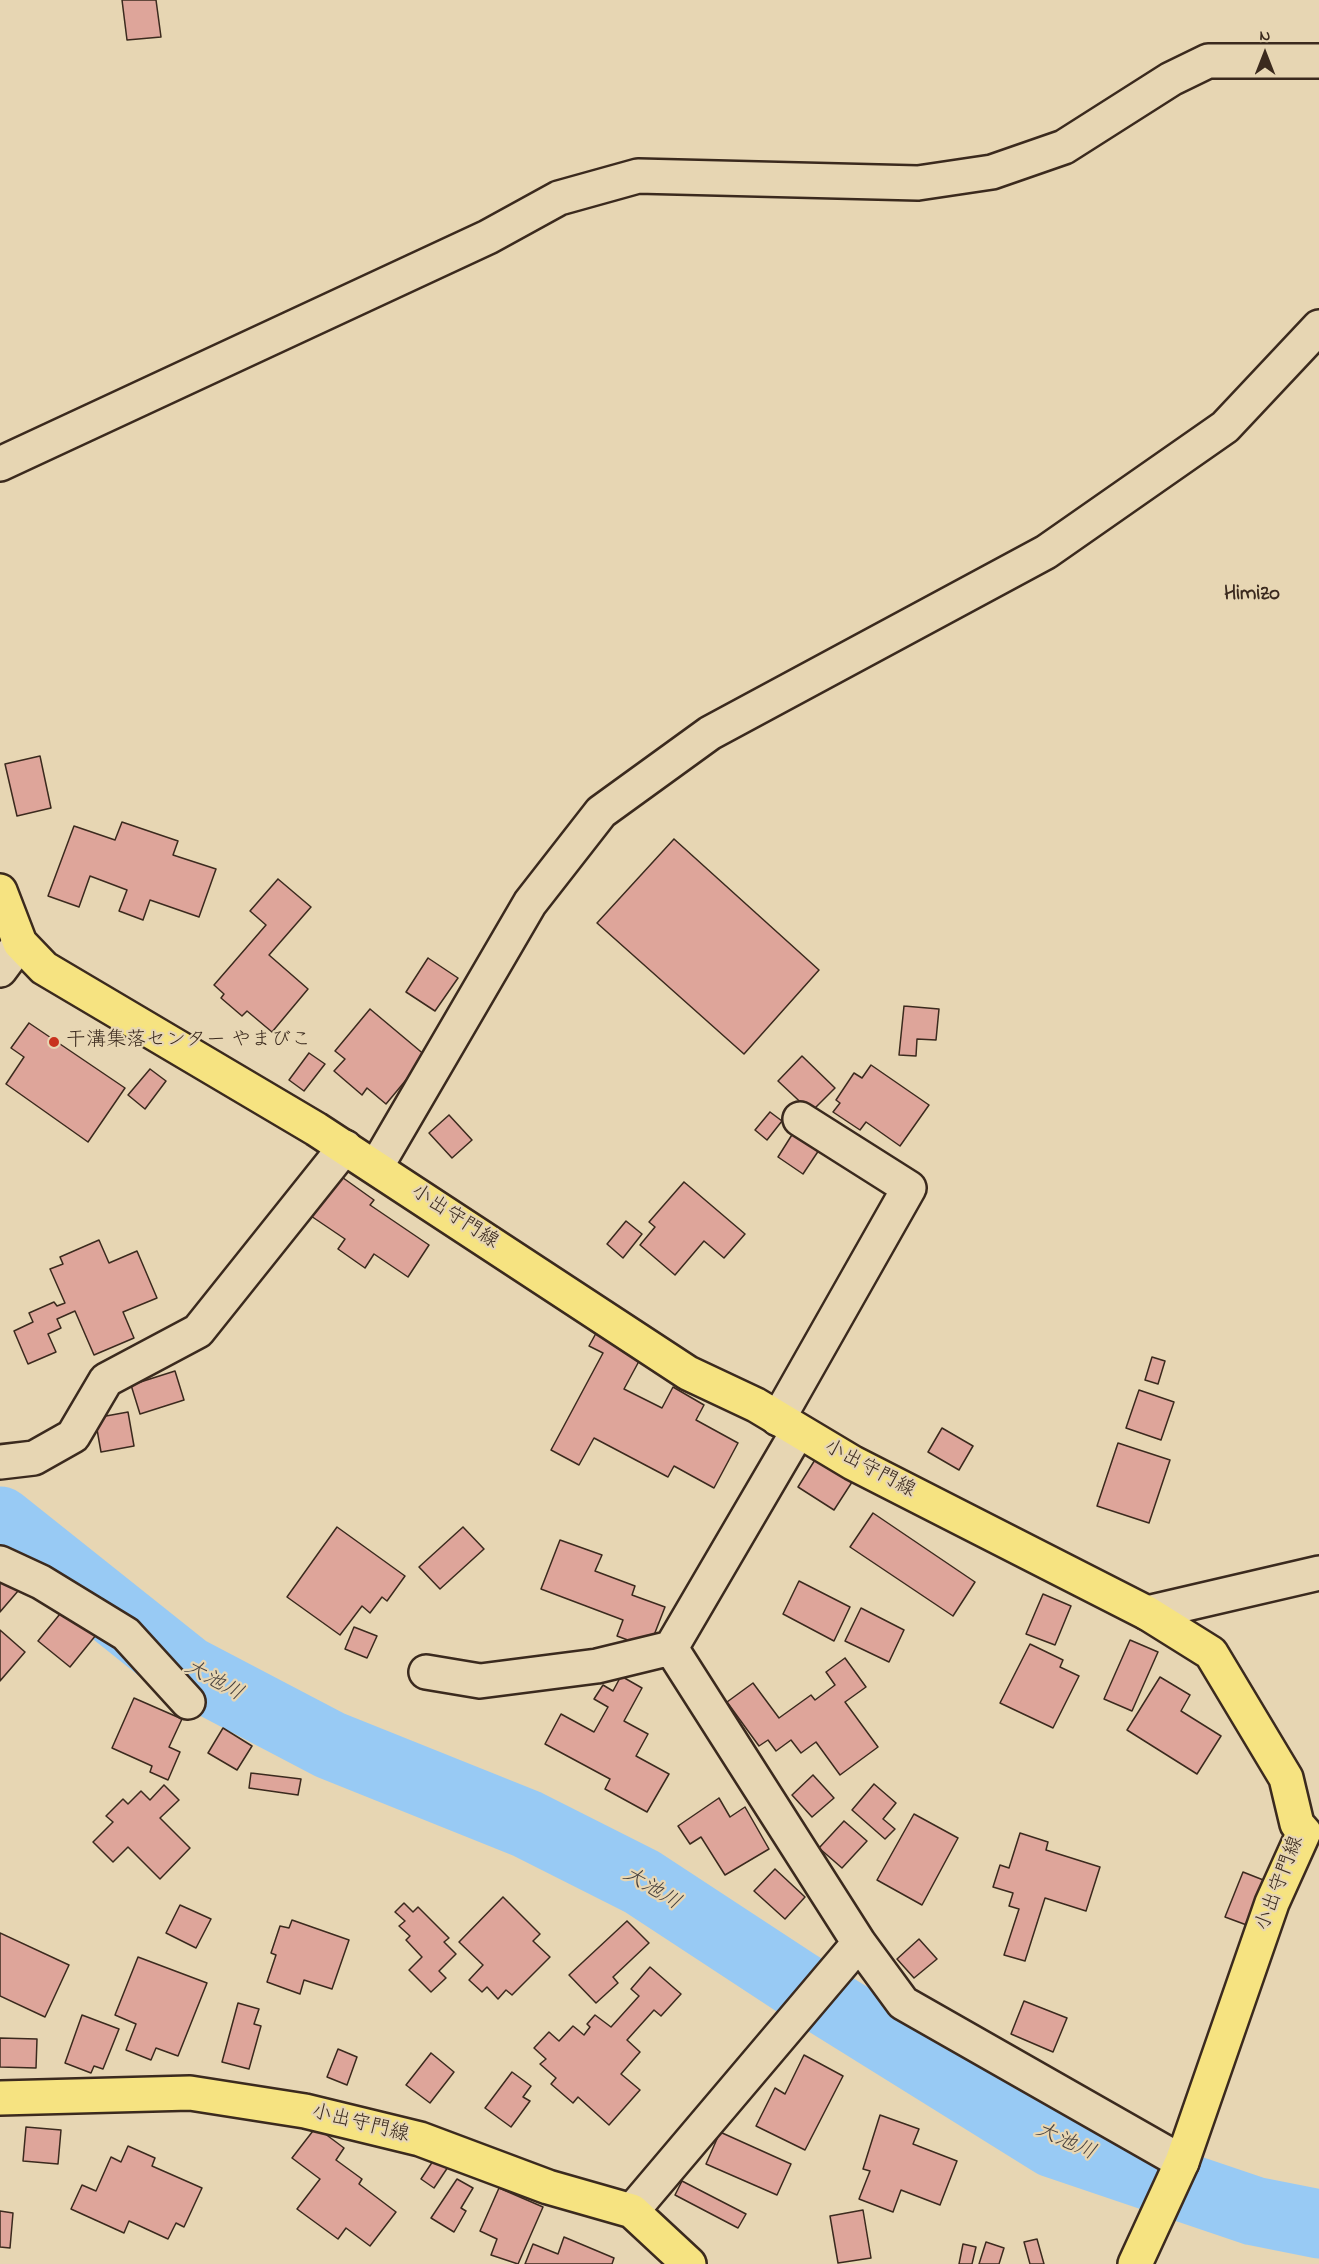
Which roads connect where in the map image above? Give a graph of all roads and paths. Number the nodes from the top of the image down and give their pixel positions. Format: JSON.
{"nodes":[{"id":1,"x":1319,"y":61,"type":"edge"},
{"id":2,"x":1319,"y":327,"type":"edge"},
{"id":3,"x":0,"y":464,"type":"edge"},
{"id":4,"x":0,"y":891,"type":"edge"},
{"id":5,"x":20,"y":943,"type":"junction"},
{"id":6,"x":0,"y":970,"type":"edge"},
{"id":7,"x":800,"y":1119,"type":"dead end"},
{"id":8,"x":345,"y":1148,"type":"junction"},
{"id":9,"x":376,"y":1167,"type":"junction"},
{"id":10,"x":788,"y":1425,"type":"junction"},
{"id":11,"x":0,"y":1462,"type":"edge"},
{"id":12,"x":0,"y":1563,"type":"edge"},
{"id":13,"x":1319,"y":1573,"type":"edge"},
{"id":14,"x":1147,"y":1612,"type":"junction"},
{"id":15,"x":671,"y":1648,"type":"junction"},
{"id":16,"x":426,"y":1672,"type":"dead end"},
{"id":17,"x":188,"y":1702,"type":"dead end"},
{"id":18,"x":1312,"y":1838,"type":"edge"},
{"id":19,"x":859,"y":1943,"type":"junction"},
{"id":20,"x":0,"y":2098,"type":"edge"},
{"id":21,"x":1182,"y":2162,"type":"junction"},
{"id":22,"x":632,"y":2211,"type":"junction"},
{"id":23,"x":689,"y":2264,"type":"edge"},
{"id":24,"x":1135,"y":2264,"type":"edge"}],
"edges":[{"from":1,"to":3,"type":"street"},
{"from":2,"to":9,"type":"street"},
{"from":4,"to":5,"type":"main road","name":"小出守門線"},
{"from":5,"to":6,"type":"street"},
{"from":5,"to":8,"type":"main road","name":"小出守門線"},
{"from":7,"to":10,"type":"street"},
{"from":8,"to":9,"type":"main road","name":"小出守門線"},
{"from":8,"to":11,"type":"street"},
{"from":9,"to":10,"type":"main road","name":"小出守門線"},
{"from":10,"to":14,"type":"main road","name":"小出守門線"},
{"from":10,"to":15,"type":"street"},
{"from":12,"to":17,"type":"street"},
{"from":13,"to":14,"type":"street"},
{"from":14,"to":18,"type":"main road","name":"小出守門線"},
{"from":15,"to":16,"type":"street"},
{"from":15,"to":19,"type":"street"},
{"from":18,"to":21,"type":"main road","name":"小出守門線"},
{"from":19,"to":21,"type":"street"},
{"from":19,"to":22,"type":"street"},
{"from":20,"to":22,"type":"main road","name":"小出守門線"},
{"from":21,"to":24,"type":"main road","name":"小出守門線"},
{"from":22,"to":23,"type":"main road","name":"小出守門線"}]}
